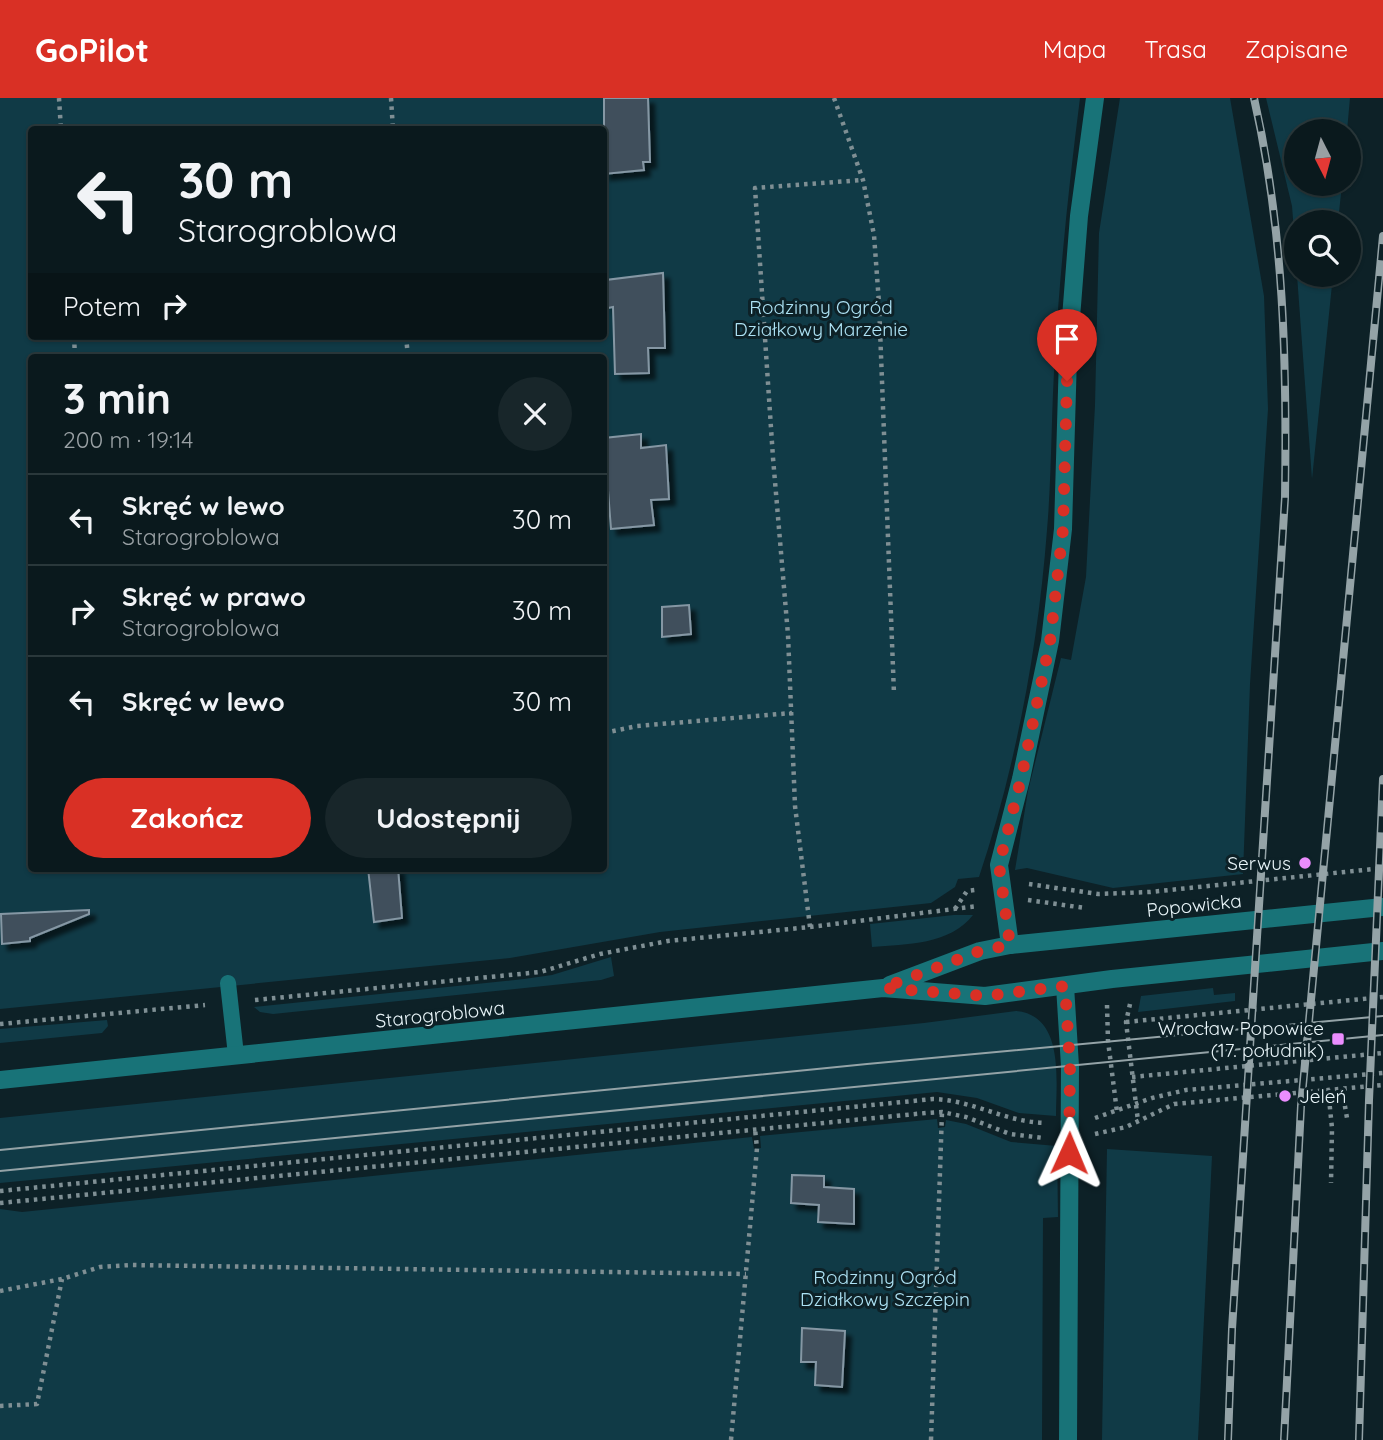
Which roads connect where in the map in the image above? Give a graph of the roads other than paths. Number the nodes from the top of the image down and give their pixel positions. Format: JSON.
{"nodes":[{"id":1,"x":1095,"y":98,"type":"edge"},
{"id":2,"x":1383,"y":907,"type":"edge"},
{"id":3,"x":1010,"y":945,"type":"junction"},
{"id":4,"x":1383,"y":951,"type":"edge"},
{"id":5,"x":228,"y":983,"type":"dead end"},
{"id":6,"x":1065,"y":986,"type":"junction"},
{"id":7,"x":883,"y":988,"type":"junction"},
{"id":8,"x":236,"y":1055,"type":"junction"},
{"id":9,"x":0,"y":1080,"type":"edge"},
{"id":10,"x":1068,"y":1440,"type":"edge"}],
"edges":[{"from":1,"to":3,"type":"street"},
{"from":2,"to":3,"type":"street","name":"Popowicka"},
{"from":3,"to":7,"type":"street","name":"Starogroblowa"},
{"from":4,"to":6,"type":"street"},
{"from":5,"to":8,"type":"lane"},
{"from":6,"to":7,"type":"street","name":"Starogroblowa"},
{"from":6,"to":10,"type":"street"},
{"from":7,"to":8,"type":"street","name":"Starogroblowa"},
{"from":8,"to":9,"type":"street","name":"Starogroblowa"}]}
